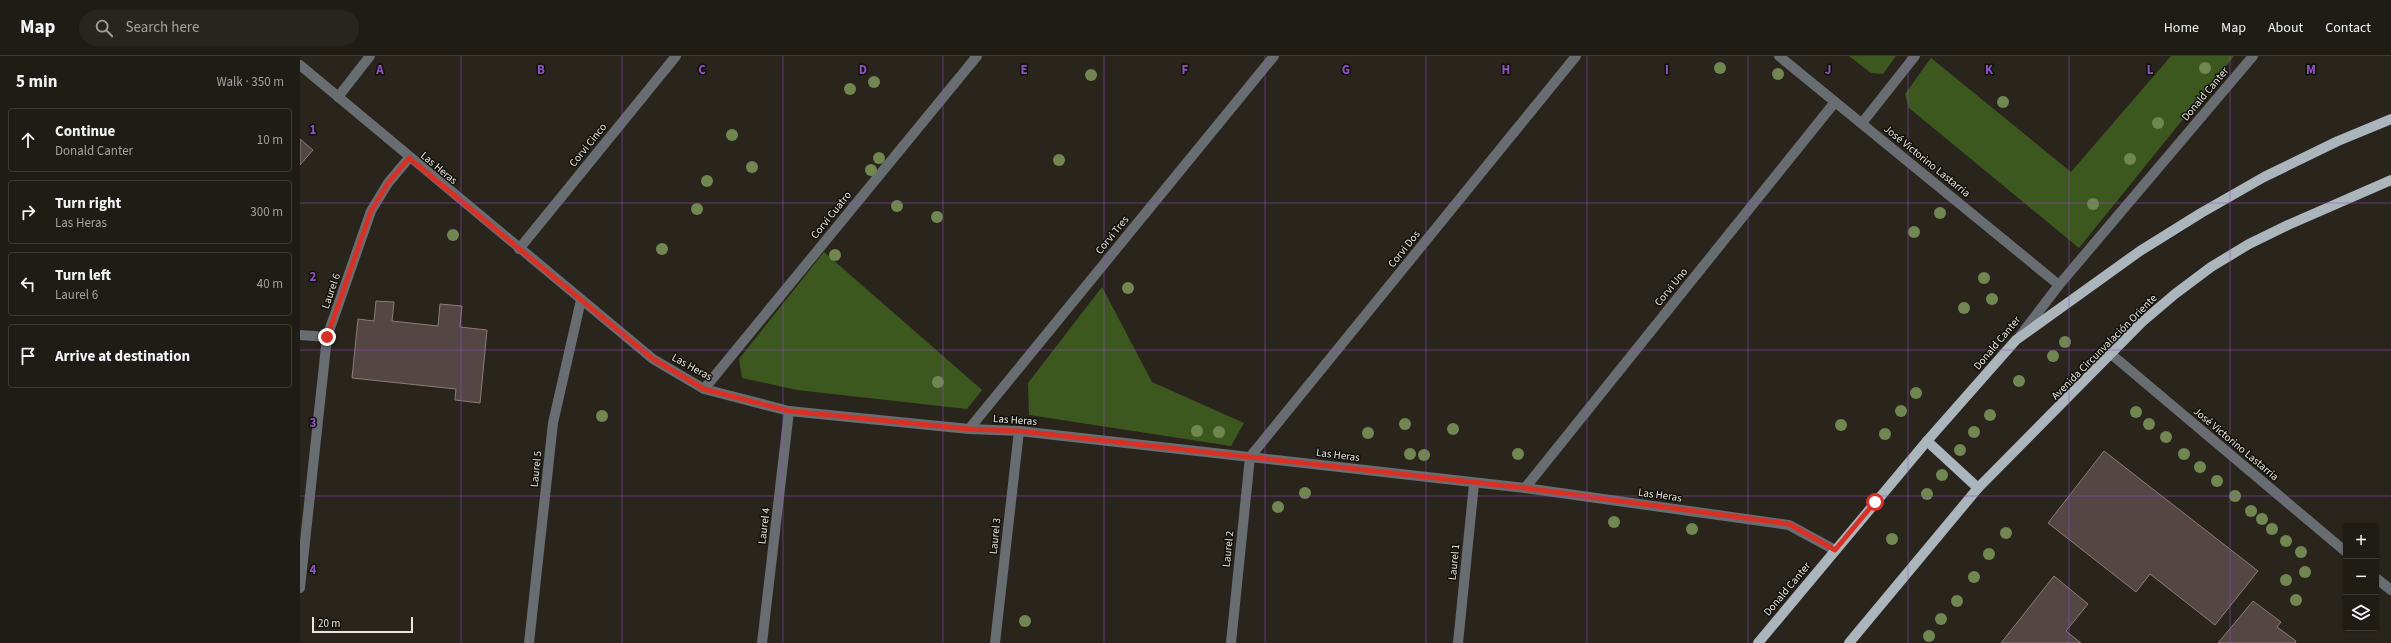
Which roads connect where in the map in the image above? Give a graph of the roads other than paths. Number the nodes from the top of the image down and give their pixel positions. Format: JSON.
{"nodes":[{"id":1,"x":370,"y":56,"type":"edge"},
{"id":2,"x":676,"y":56,"type":"edge"},
{"id":3,"x":1274,"y":56,"type":"edge"},
{"id":4,"x":1576,"y":56,"type":"edge"},
{"id":5,"x":1779,"y":56,"type":"edge"},
{"id":6,"x":1915,"y":56,"type":"edge"},
{"id":7,"x":2253,"y":56,"type":"edge"},
{"id":8,"x":971,"y":58,"type":"edge"},
{"id":9,"x":300,"y":66,"type":"edge"},
{"id":10,"x":338,"y":97,"type":"junction"},
{"id":11,"x":1835,"y":102,"type":"junction"},
{"id":12,"x":2391,"y":118,"type":"edge"},
{"id":13,"x":1862,"y":123,"type":"junction"},
{"id":14,"x":409,"y":158,"type":"junction"},
{"id":15,"x":2391,"y":180,"type":"edge"},
{"id":16,"x":519,"y":249,"type":"junction"},
{"id":17,"x":2059,"y":285,"type":"junction"},
{"id":18,"x":581,"y":300,"type":"junction"},
{"id":19,"x":300,"y":335,"type":"edge"},
{"id":20,"x":327,"y":337,"type":"junction"},
{"id":21,"x":2016,"y":340,"type":"junction"},
{"id":22,"x":2111,"y":354,"type":"junction"},
{"id":23,"x":704,"y":389,"type":"junction"},
{"id":24,"x":789,"y":411,"type":"junction"},
{"id":25,"x":969,"y":429,"type":"junction"},
{"id":26,"x":1019,"y":431,"type":"junction"},
{"id":27,"x":1927,"y":441,"type":"junction"},
{"id":28,"x":1250,"y":457,"type":"junction"},
{"id":29,"x":1474,"y":484,"type":"junction"},
{"id":30,"x":1525,"y":488,"type":"junction"},
{"id":31,"x":1978,"y":488,"type":"junction"},
{"id":32,"x":2343,"y":549,"type":"edge"},
{"id":33,"x":1835,"y":550,"type":"junction"},
{"id":34,"x":2379,"y":580,"type":"edge"},
{"id":35,"x":300,"y":588,"type":"edge"},
{"id":36,"x":2391,"y":590,"type":"edge"},
{"id":37,"x":529,"y":643,"type":"edge"},
{"id":38,"x":762,"y":643,"type":"edge"},
{"id":39,"x":995,"y":643,"type":"edge"},
{"id":40,"x":1231,"y":643,"type":"edge"},
{"id":41,"x":1458,"y":643,"type":"edge"},
{"id":42,"x":1758,"y":643,"type":"edge"},
{"id":43,"x":1849,"y":643,"type":"edge"}],
"edges":[{"from":1,"to":10,"type":"street"},
{"from":2,"to":16,"type":"street","name":"Corvi Cinco"},
{"from":3,"to":25,"type":"street","name":"Corvi Tres"},
{"from":4,"to":28,"type":"street","name":"Corvi Dos"},
{"from":5,"to":11,"type":"street","name":"José Victorino Lastarria"},
{"from":6,"to":13,"type":"street"},
{"from":7,"to":17,"type":"street","name":"Donald Canter"},
{"from":8,"to":23,"type":"street","name":"Corvi Cuatro"},
{"from":9,"to":10,"type":"street","name":"Las Heras"},
{"from":10,"to":14,"type":"street","name":"Las Heras"},
{"from":11,"to":13,"type":"street","name":"José Victorino Lastarria"},
{"from":11,"to":30,"type":"street","name":"Corvi Uno"},
{"from":12,"to":21,"type":"main road"},
{"from":13,"to":17,"type":"street","name":"José Victorino Lastarria"},
{"from":14,"to":16,"type":"street","name":"Las Heras"},
{"from":14,"to":20,"type":"street","name":"Laurel 6"},
{"from":15,"to":22,"type":"main road","name":"Avenida Circunvalación Oriente"},
{"from":16,"to":18,"type":"street","name":"Las Heras"},
{"from":17,"to":21,"type":"street","name":"Donald Canter"},
{"from":18,"to":23,"type":"street","name":"Las Heras"},
{"from":18,"to":37,"type":"street","name":"Laurel 5"},
{"from":19,"to":20,"type":"street"},
{"from":20,"to":35,"type":"street","name":"Laurel 6"},
{"from":21,"to":27,"type":"main road","name":"Donald Canter"},
{"from":22,"to":31,"type":"main road","name":"Avenida Circunvalación Oriente"},
{"from":22,"to":32,"type":"street","name":"José Victorino Lastarria"},
{"from":23,"to":24,"type":"street","name":"Las Heras"},
{"from":24,"to":25,"type":"street","name":"Las Heras"},
{"from":24,"to":38,"type":"street","name":"Laurel 4"},
{"from":25,"to":26,"type":"street","name":"Las Heras"},
{"from":26,"to":28,"type":"street","name":"Las Heras"},
{"from":26,"to":39,"type":"street","name":"Laurel 3"},
{"from":27,"to":31,"type":"main road"},
{"from":27,"to":33,"type":"main road","name":"Donald Canter"},
{"from":28,"to":29,"type":"street","name":"Las Heras"},
{"from":28,"to":40,"type":"street","name":"Laurel 2"},
{"from":29,"to":30,"type":"street","name":"Las Heras"},
{"from":29,"to":41,"type":"street","name":"Laurel 1"},
{"from":30,"to":33,"type":"street","name":"Las Heras"},
{"from":31,"to":43,"type":"main road"},
{"from":33,"to":42,"type":"main road","name":"Donald Canter"},
{"from":34,"to":36,"type":"street"}]}
